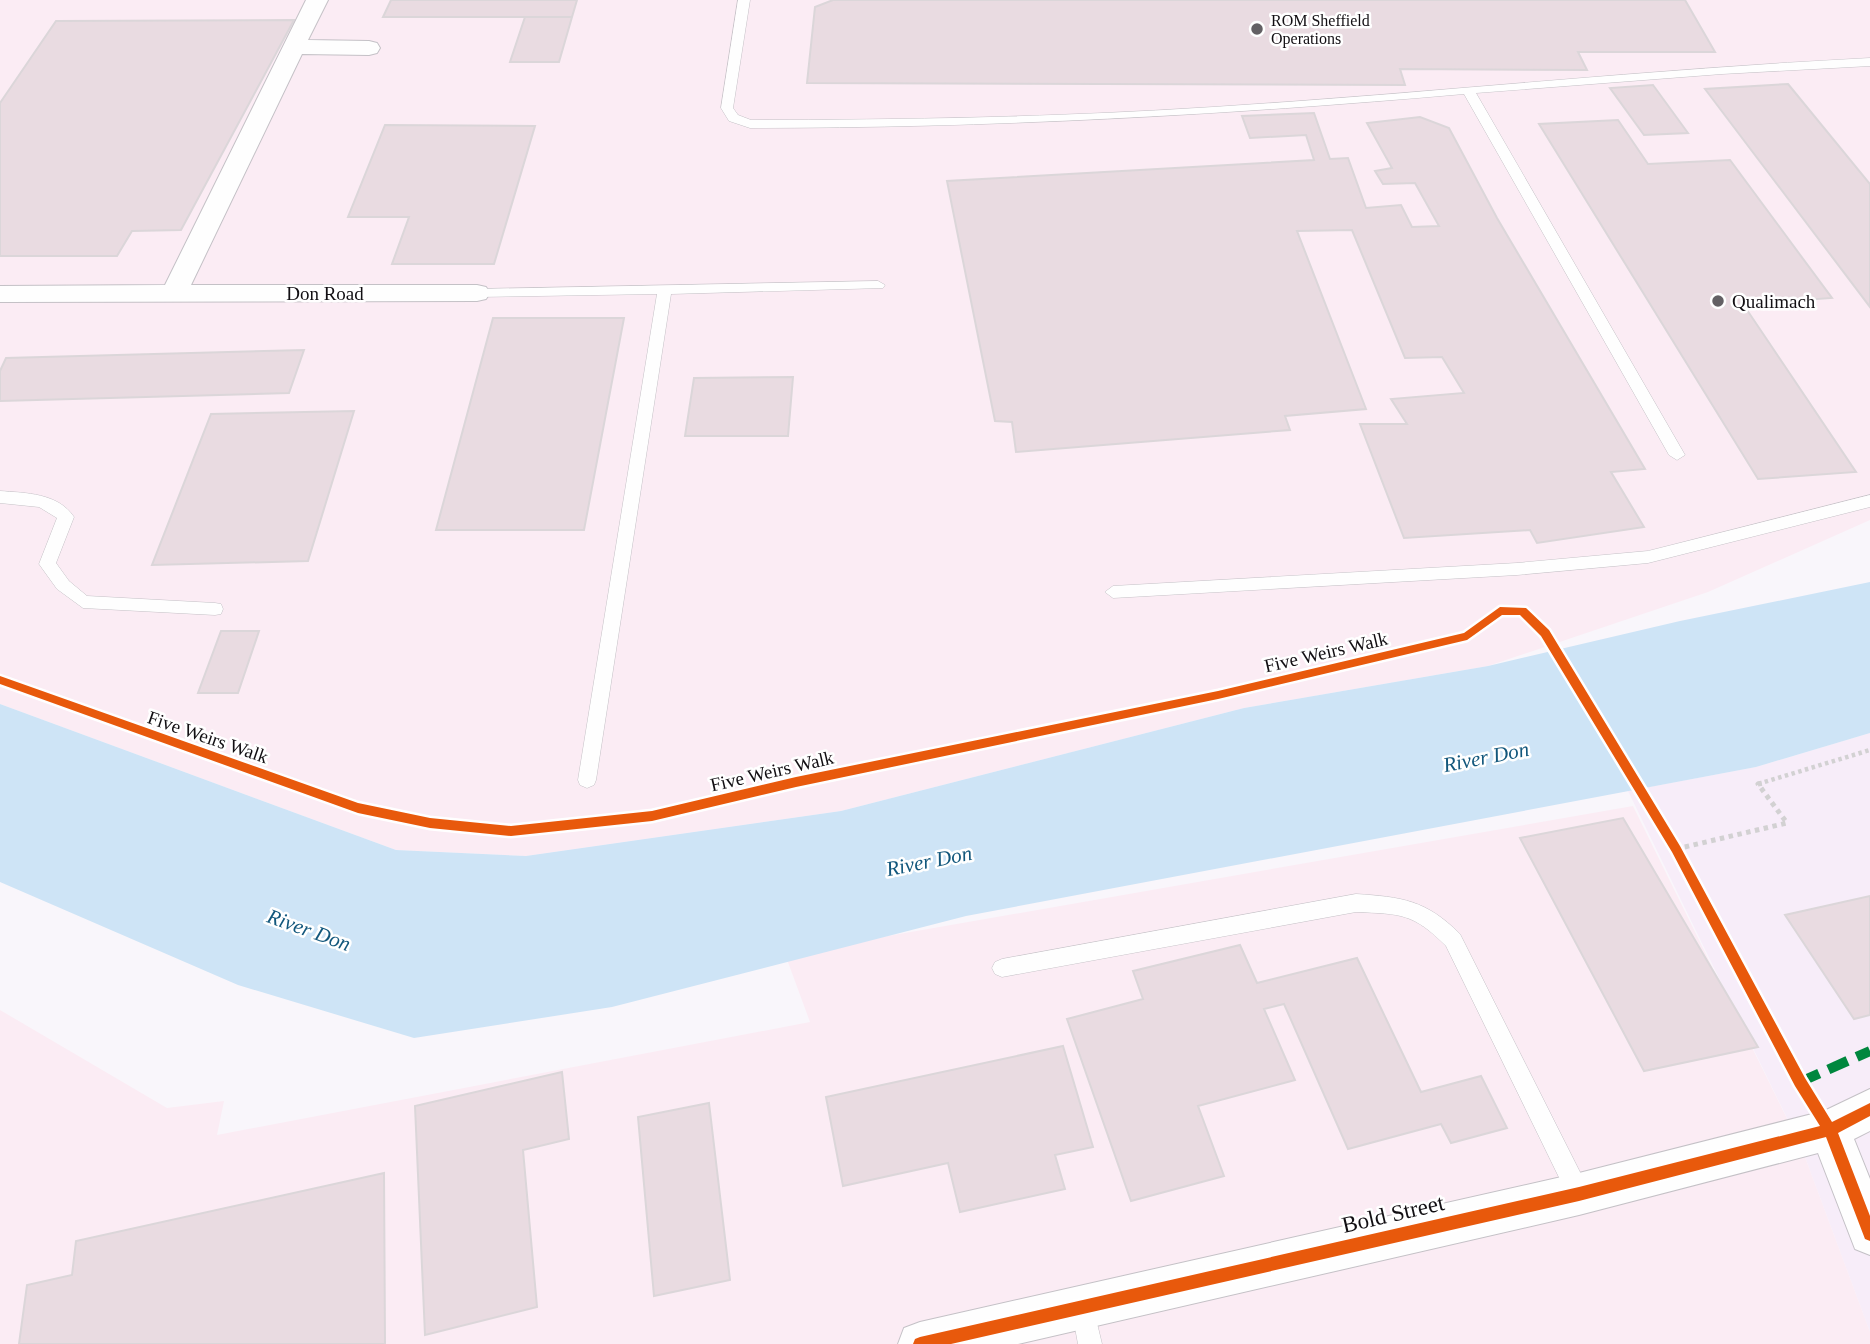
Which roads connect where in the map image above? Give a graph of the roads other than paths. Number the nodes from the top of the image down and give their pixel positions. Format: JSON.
{"nodes":[{"id":1,"x":317,"y":0,"type":"edge"},
{"id":2,"x":744,"y":0,"type":"edge"},
{"id":3,"x":295,"y":47,"type":"junction"},
{"id":4,"x":369,"y":48,"type":"dead end"},
{"id":5,"x":1870,"y":62,"type":"edge"},
{"id":6,"x":1468,"y":90,"type":"junction"},
{"id":7,"x":878,"y":285,"type":"dead end"},
{"id":8,"x":665,"y":289,"type":"junction"},
{"id":9,"x":174,"y":293,"type":"junction"},
{"id":10,"x":477,"y":293,"type":"joint"},
{"id":11,"x":0,"y":294,"type":"edge"},
{"id":12,"x":1677,"y":455,"type":"dead end"},
{"id":13,"x":0,"y":497,"type":"edge"},
{"id":14,"x":1870,"y":501,"type":"edge"},
{"id":15,"x":1113,"y":593,"type":"dead end"},
{"id":16,"x":215,"y":609,"type":"dead end"},
{"id":17,"x":587,"y":780,"type":"dead end"},
{"id":18,"x":1002,"y":968,"type":"dead end"},
{"id":19,"x":1870,"y":1109,"type":"edge"},
{"id":20,"x":1830,"y":1130,"type":"junction"},
{"id":21,"x":1578,"y":1194,"type":"junction"},
{"id":22,"x":1870,"y":1234,"type":"edge"},
{"id":23,"x":1086,"y":1325,"type":"edge"},
{"id":24,"x":920,"y":1344,"type":"edge"}],
"edges":[{"from":1,"to":3,"type":"street"},
{"from":2,"to":6,"type":"lane"},
{"from":3,"to":4,"type":"street"},
{"from":3,"to":9,"type":"street"},
{"from":5,"to":6,"type":"lane"},
{"from":6,"to":12,"type":"lane"},
{"from":7,"to":8,"type":"lane"},
{"from":8,"to":10,"type":"lane"},
{"from":8,"to":17,"type":"lane"},
{"from":9,"to":10,"type":"street","name":"Don Road"},
{"from":9,"to":11,"type":"street","name":"Don Road"},
{"from":13,"to":16,"type":"lane"},
{"from":14,"to":15,"type":"lane"},
{"from":18,"to":21,"type":"lane"},
{"from":19,"to":20,"type":"street","name":"Bold Street"},
{"from":20,"to":21,"type":"street","name":"Bold Street"},
{"from":20,"to":22,"type":"street"},
{"from":21,"to":23,"type":"street","name":"Bold Street"},
{"from":23,"to":24,"type":"street","name":"Bold Street"}]}
